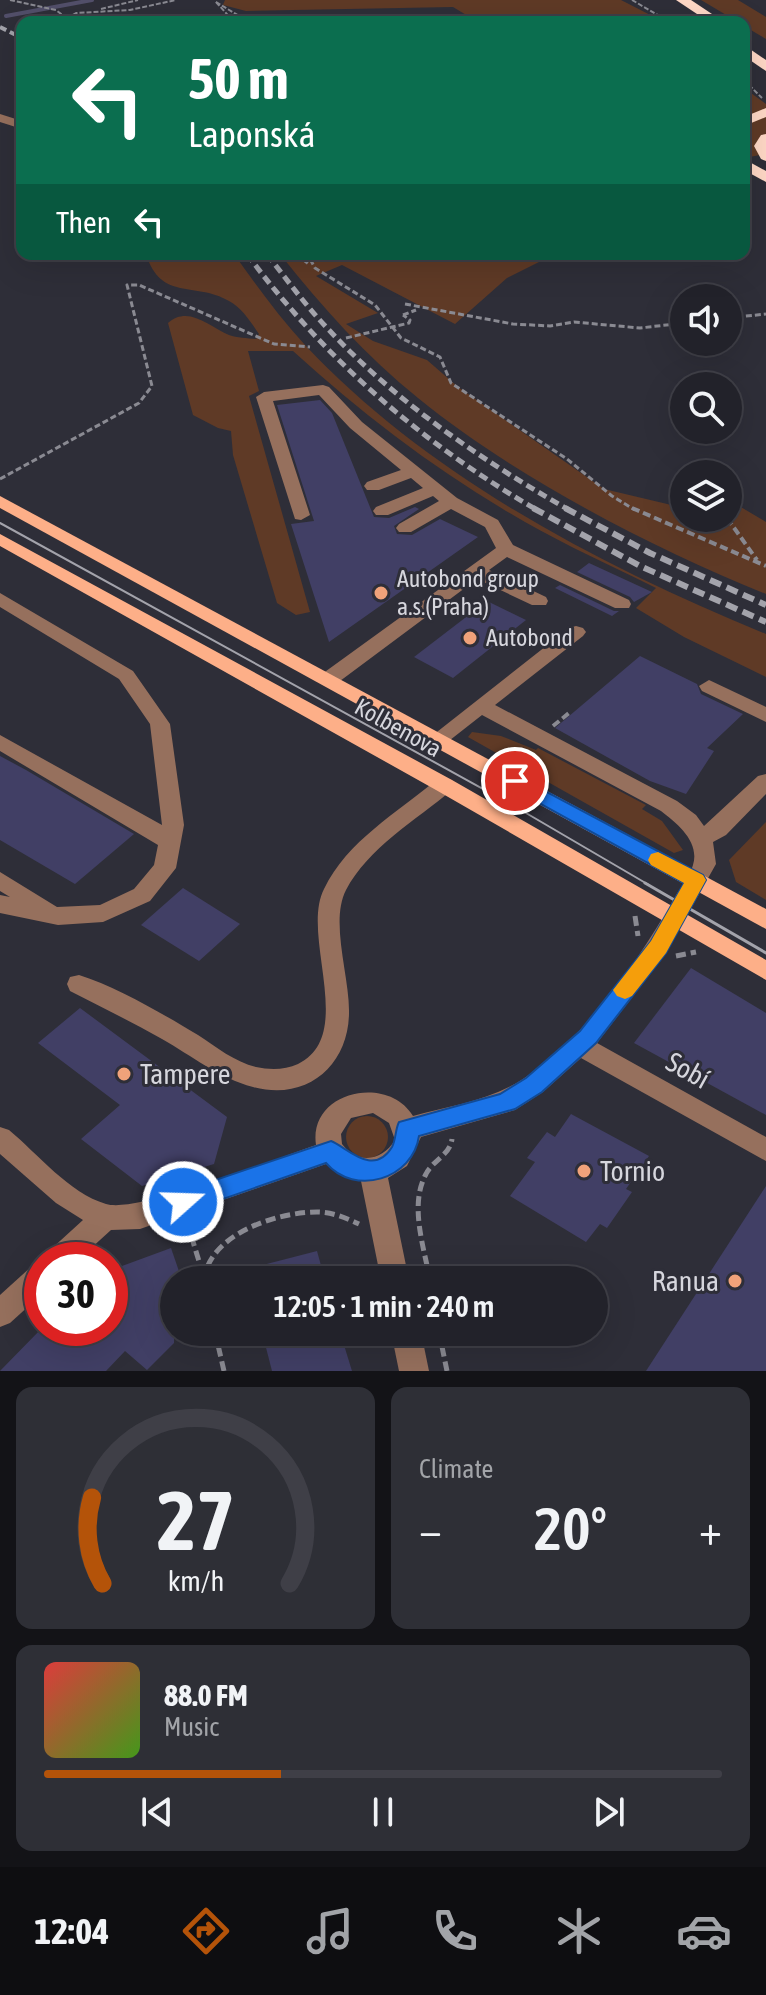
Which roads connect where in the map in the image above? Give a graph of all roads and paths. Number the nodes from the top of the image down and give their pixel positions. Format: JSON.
{"nodes":[{"id":1,"x":10,"y":0,"type":"edge"},
{"id":2,"x":138,"y":0,"type":"edge"},
{"id":3,"x":176,"y":0,"type":"edge"},
{"id":4,"x":632,"y":0,"type":"edge"},
{"id":5,"x":664,"y":0,"type":"edge"},
{"id":6,"x":682,"y":0,"type":"edge"},
{"id":7,"x":217,"y":1,"type":"edge"},
{"id":8,"x":91,"y":12,"type":"junction"},
{"id":9,"x":63,"y":16,"type":"edge"},
{"id":10,"x":70,"y":16,"type":"edge"},
{"id":11,"x":228,"y":16,"type":"edge"},
{"id":12,"x":240,"y":16,"type":"edge"},
{"id":13,"x":660,"y":16,"type":"edge"},
{"id":14,"x":690,"y":16,"type":"edge"},
{"id":15,"x":708,"y":16,"type":"edge"},
{"id":16,"x":750,"y":85,"type":"edge"},
{"id":17,"x":766,"y":100,"type":"edge"},
{"id":18,"x":766,"y":138,"type":"edge"},
{"id":19,"x":766,"y":156,"type":"edge"},
{"id":20,"x":304,"y":260,"type":"edge"},
{"id":21,"x":311,"y":260,"type":"edge"},
{"id":22,"x":315,"y":268,"type":"junction"},
{"id":23,"x":766,"y":314,"type":"edge"},
{"id":24,"x":742,"y":317,"type":"edge"},
{"id":25,"x":670,"y":325,"type":"edge"},
{"id":26,"x":397,"y":326,"type":"junction"},
{"id":27,"x":346,"y":338,"type":"dead end"},
{"id":28,"x":310,"y":347,"type":"dead end"},
{"id":29,"x":413,"y":472,"type":"junction"},
{"id":30,"x":0,"y":479,"type":"edge"},
{"id":31,"x":373,"y":486,"type":"dead end"},
{"id":32,"x":434,"y":489,"type":"junction"},
{"id":33,"x":0,"y":501,"type":"edge"},
{"id":34,"x":451,"y":502,"type":"junction"},
{"id":35,"x":382,"y":511,"type":"dead end"},
{"id":36,"x":301,"y":515,"type":"dead end"},
{"id":37,"x":405,"y":528,"type":"dead end"},
{"id":38,"x":737,"y":532,"type":"edge"},
{"id":39,"x":0,"y":539,"type":"edge"},
{"id":40,"x":506,"y":549,"type":"junction"},
{"id":41,"x":758,"y":562,"type":"junction"},
{"id":42,"x":766,"y":566,"type":"edge"},
{"id":43,"x":478,"y":572,"type":"junction"},
{"id":44,"x":0,"y":599,"type":"edge"},
{"id":45,"x":539,"y":601,"type":"dead end"},
{"id":46,"x":622,"y":604,"type":"dead end"},
{"id":47,"x":576,"y":632,"type":"dead end"},
{"id":48,"x":329,"y":679,"type":"junction"},
{"id":49,"x":709,"y":686,"type":"dead end"},
{"id":50,"x":480,"y":706,"type":"junction"},
{"id":51,"x":766,"y":715,"type":"edge"},
{"id":52,"x":438,"y":739,"type":"junction"},
{"id":53,"x":0,"y":742,"type":"edge"},
{"id":54,"x":766,"y":781,"type":"edge"},
{"id":55,"x":444,"y":785,"type":"junction"},
{"id":56,"x":701,"y":838,"type":"junction"},
{"id":57,"x":170,"y":842,"type":"junction"},
{"id":58,"x":0,"y":880,"type":"edge"},
{"id":59,"x":696,"y":880,"type":"junction"},
{"id":60,"x":0,"y":904,"type":"edge"},
{"id":61,"x":58,"y":916,"type":"junction"},
{"id":62,"x":674,"y":918,"type":"junction"},
{"id":63,"x":766,"y":920,"type":"edge"},
{"id":64,"x":766,"y":971,"type":"edge"},
{"id":65,"x":79,"y":984,"type":"dead end"},
{"id":66,"x":579,"y":1045,"type":"junction"},
{"id":67,"x":444,"y":1121,"type":"junction"},
{"id":68,"x":408,"y":1129,"type":"junction"},
{"id":69,"x":0,"y":1138,"type":"edge"},
{"id":70,"x":766,"y":1150,"type":"edge"},
{"id":71,"x":331,"y":1151,"type":"junction"},
{"id":72,"x":373,"y":1171,"type":"junction"},
{"id":73,"x":105,"y":1217,"type":"junction"},
{"id":74,"x":186,"y":1219,"type":"dead end"},
{"id":75,"x":359,"y":1224,"type":"dead end"},
{"id":76,"x":78,"y":1242,"type":"edge"},
{"id":77,"x":201,"y":1266,"type":"edge"},
{"id":78,"x":206,"y":1266,"type":"edge"},
{"id":79,"x":392,"y":1266,"type":"edge"},
{"id":80,"x":428,"y":1266,"type":"edge"},
{"id":81,"x":24,"y":1292,"type":"edge"},
{"id":82,"x":0,"y":1314,"type":"edge"},
{"id":83,"x":218,"y":1346,"type":"edge"},
{"id":84,"x":409,"y":1346,"type":"edge"},
{"id":85,"x":442,"y":1346,"type":"edge"},
{"id":86,"x":224,"y":1371,"type":"edge"},
{"id":87,"x":414,"y":1371,"type":"edge"},
{"id":88,"x":447,"y":1371,"type":"edge"}],
"edges":[{"from":1,"to":9,"type":"path"},
{"from":2,"to":8,"type":"path"},
{"from":3,"to":8,"type":"path"},
{"from":4,"to":13,"type":"path"},
{"from":5,"to":14,"type":"highway"},
{"from":6,"to":15,"type":"highway"},
{"from":7,"to":11,"type":"path"},
{"from":7,"to":12,"type":"path"},
{"from":8,"to":10,"type":"path"},
{"from":16,"to":17,"type":"path"},
{"from":18,"to":19,"type":"highway"},
{"from":20,"to":22,"type":"path"},
{"from":21,"to":22,"type":"path"},
{"from":22,"to":26,"type":"path"},
{"from":23,"to":24,"type":"path"},
{"from":25,"to":26,"type":"path"},
{"from":26,"to":27,"type":"path"},
{"from":26,"to":41,"type":"path"},
{"from":28,"to":30,"type":"path"},
{"from":29,"to":31,"type":"street"},
{"from":29,"to":32,"type":"street"},
{"from":29,"to":36,"type":"street"},
{"from":32,"to":34,"type":"street"},
{"from":32,"to":35,"type":"street"},
{"from":33,"to":48,"type":"main road","name":"Kolbenova"},
{"from":34,"to":37,"type":"street"},
{"from":34,"to":40,"type":"street"},
{"from":38,"to":41,"type":"path"},
{"from":39,"to":55,"type":"main road","name":"Kolbenova"},
{"from":40,"to":43,"type":"street"},
{"from":40,"to":46,"type":"street"},
{"from":41,"to":42,"type":"path"},
{"from":43,"to":45,"type":"street"},
{"from":43,"to":48,"type":"street"},
{"from":44,"to":57,"type":"street"},
{"from":47,"to":50,"type":"street"},
{"from":48,"to":52,"type":"main road","name":"Kolbenova"},
{"from":49,"to":51,"type":"street"},
{"from":50,"to":52,"type":"street"},
{"from":50,"to":56,"type":"street"},
{"from":52,"to":59,"type":"main road","name":"Kolbenova"},
{"from":53,"to":57,"type":"street"},
{"from":54,"to":56,"type":"street"},
{"from":55,"to":62,"type":"main road","name":"Kolbenova"},
{"from":55,"to":65,"type":"street"},
{"from":56,"to":59,"type":"street"},
{"from":57,"to":61,"type":"street"},
{"from":58,"to":61,"type":"street"},
{"from":59,"to":62,"type":"street"},
{"from":59,"to":63,"type":"main road","name":"Kolbenova"},
{"from":60,"to":61,"type":"street"},
{"from":62,"to":64,"type":"main road","name":"Kolbenova"},
{"from":62,"to":66,"type":"street"},
{"from":66,"to":67,"type":"street"},
{"from":66,"to":70,"type":"street","name":"Sobí"},
{"from":67,"to":68,"type":"street"},
{"from":67,"to":80,"type":"path"},
{"from":68,"to":71,"type":"street"},
{"from":68,"to":72,"type":"street"},
{"from":69,"to":73,"type":"street"},
{"from":71,"to":72,"type":"street"},
{"from":71,"to":73,"type":"street"},
{"from":72,"to":79,"type":"street"},
{"from":73,"to":76,"type":"street"},
{"from":74,"to":77,"type":"path"},
{"from":75,"to":78,"type":"path"},
{"from":81,"to":82,"type":"street"},
{"from":83,"to":86,"type":"path"},
{"from":84,"to":87,"type":"street"},
{"from":85,"to":88,"type":"path"}]}
